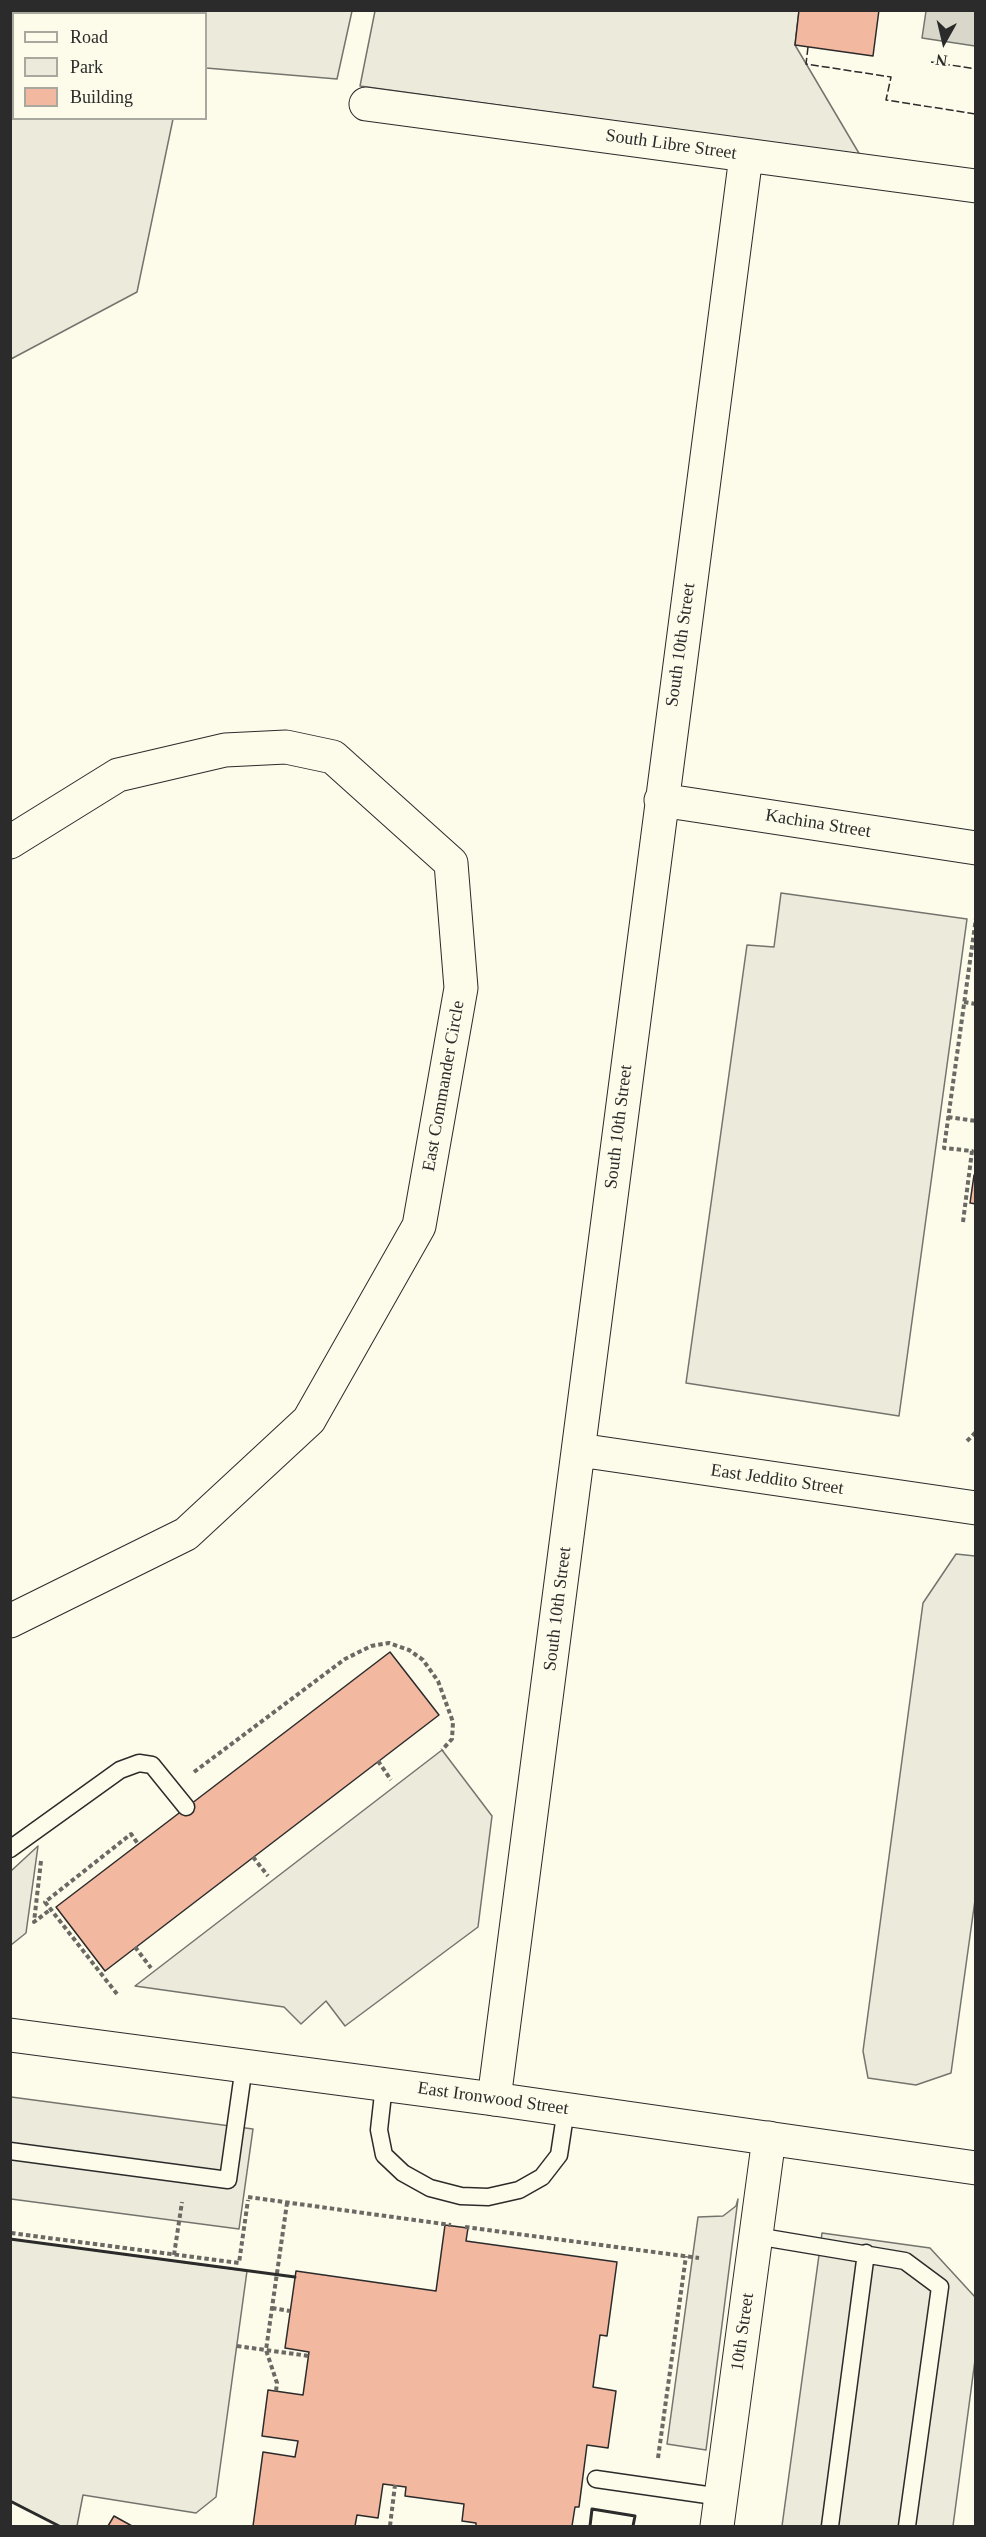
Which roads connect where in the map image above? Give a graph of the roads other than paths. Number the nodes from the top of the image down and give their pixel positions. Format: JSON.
{"nodes":[{"id":1,"x":366,"y":104,"type":"dead end"},
{"id":2,"x":746,"y":156,"type":"junction"},
{"id":3,"x":975,"y":186,"type":"edge"},
{"id":4,"x":661,"y":800,"type":"junction"},
{"id":5,"x":10,"y":842,"type":"edge"},
{"id":6,"x":975,"y":848,"type":"edge"},
{"id":7,"x":579,"y":1450,"type":"junction"},
{"id":8,"x":975,"y":1508,"type":"edge"},
{"id":9,"x":10,"y":1621,"type":"edge"},
{"id":10,"x":186,"y":1808,"type":"dead end"},
{"id":11,"x":10,"y":1849,"type":"edge"},
{"id":12,"x":10,"y":2035,"type":"edge"},
{"id":13,"x":244,"y":2066,"type":"junction"},
{"id":14,"x":384,"y":2085,"type":"junction"},
{"id":15,"x":494,"y":2099,"type":"junction"},
{"id":16,"x":566,"y":2109,"type":"junction"},
{"id":17,"x":769,"y":2138,"type":"junction"},
{"id":18,"x":10,"y":2151,"type":"edge"},
{"id":19,"x":975,"y":2168,"type":"edge"},
{"id":20,"x":756,"y":2236,"type":"junction"},
{"id":21,"x":866,"y":2253,"type":"junction"},
{"id":22,"x":596,"y":2479,"type":"dead end"},
{"id":23,"x":719,"y":2512,"type":"edge"},
{"id":24,"x":830,"y":2526,"type":"edge"},
{"id":25,"x":907,"y":2526,"type":"edge"}],
"edges":[{"from":1,"to":2,"type":"street","name":"South Libre Street"},
{"from":2,"to":3,"type":"street","name":"South Libre Street"},
{"from":2,"to":4,"type":"street","name":"South 10th Street"},
{"from":4,"to":6,"type":"street","name":"Kachina Street"},
{"from":4,"to":7,"type":"street","name":"South 10th Street"},
{"from":5,"to":9,"type":"street","name":"East Commander Circle"},
{"from":7,"to":8,"type":"street","name":"East Jeddito Street"},
{"from":7,"to":15,"type":"street","name":"South 10th Street"},
{"from":10,"to":11,"type":"lane"},
{"from":12,"to":13,"type":"street","name":"East Ironwood Street"},
{"from":13,"to":14,"type":"street","name":"East Ironwood Street"},
{"from":13,"to":18,"type":"lane"},
{"from":14,"to":15,"type":"street","name":"East Ironwood Street"},
{"from":14,"to":16,"type":"lane"},
{"from":15,"to":16,"type":"street","name":"East Ironwood Street"},
{"from":16,"to":17,"type":"street","name":"East Ironwood Street"},
{"from":17,"to":19,"type":"street","name":"East Ironwood Street"},
{"from":17,"to":20,"type":"street","name":"10th Street"},
{"from":20,"to":21,"type":"lane"},
{"from":20,"to":23,"type":"street","name":"10th Street"},
{"from":21,"to":24,"type":"lane"},
{"from":21,"to":25,"type":"lane"},
{"from":22,"to":23,"type":"lane"}]}
